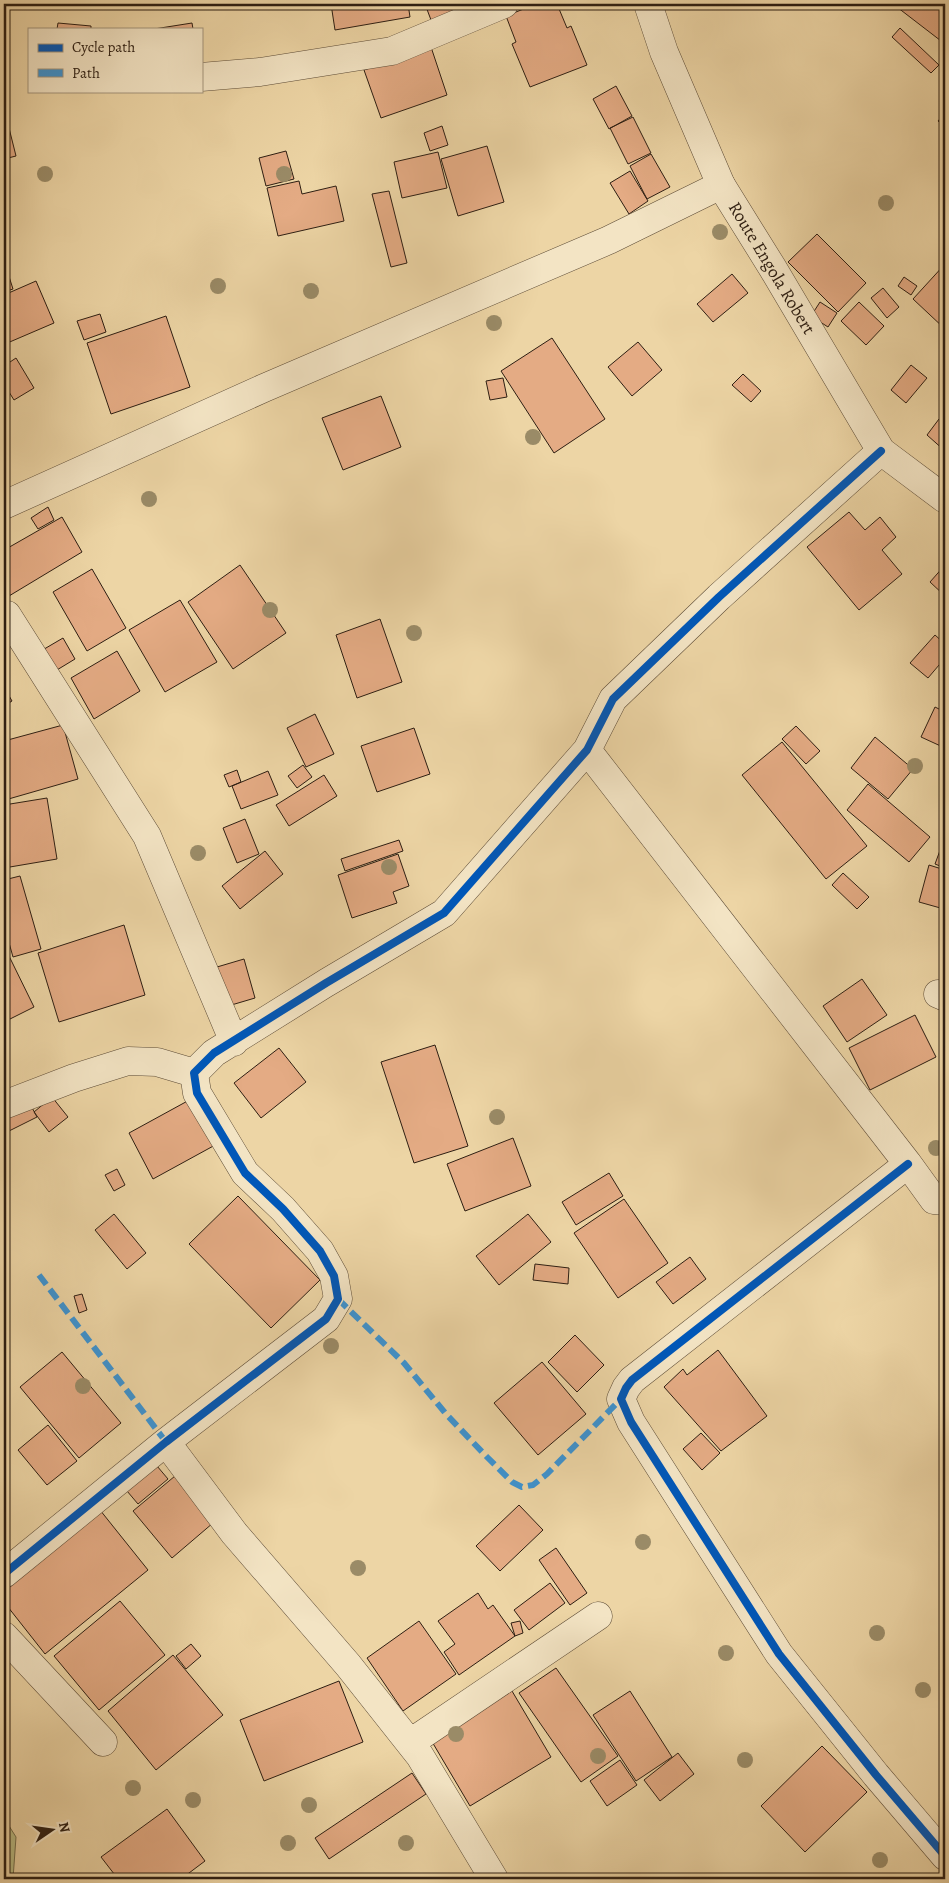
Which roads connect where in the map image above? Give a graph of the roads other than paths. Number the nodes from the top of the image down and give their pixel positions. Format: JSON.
{"nodes":[{"id":1,"x":504,"y":4,"type":"edge"},
{"id":2,"x":648,"y":4,"type":"edge"},
{"id":3,"x":202,"y":77,"type":"edge"},
{"id":4,"x":721,"y":185,"type":"junction"},
{"id":5,"x":882,"y":451,"type":"junction"},
{"id":6,"x":945,"y":498,"type":"edge"},
{"id":7,"x":4,"y":505,"type":"edge"},
{"id":8,"x":7,"y":615,"type":"dead end"},
{"id":9,"x":588,"y":750,"type":"junction"},
{"id":10,"x":234,"y":1042,"type":"junction"},
{"id":11,"x":194,"y":1073,"type":"junction"},
{"id":12,"x":4,"y":1105,"type":"edge"},
{"id":13,"x":908,"y":1164,"type":"junction"},
{"id":14,"x":945,"y":1201,"type":"edge"},
{"id":15,"x":166,"y":1442,"type":"junction"},
{"id":16,"x":4,"y":1574,"type":"edge"},
{"id":17,"x":598,"y":1616,"type":"dead end"},
{"id":18,"x":4,"y":1636,"type":"edge"},
{"id":19,"x":103,"y":1742,"type":"dead end"},
{"id":20,"x":410,"y":1743,"type":"junction"},
{"id":21,"x":945,"y":1856,"type":"edge"},
{"id":22,"x":494,"y":1879,"type":"edge"}],
"edges":[{"from":1,"to":3,"type":"street"},
{"from":2,"to":4,"type":"street","name":"Route Engola Robert"},
{"from":4,"to":5,"type":"street","name":"Route Engola Robert"},
{"from":4,"to":7,"type":"street"},
{"from":5,"to":6,"type":"street","name":"Route Engola Robert"},
{"from":5,"to":9,"type":"street"},
{"from":8,"to":10,"type":"street"},
{"from":9,"to":10,"type":"street"},
{"from":9,"to":13,"type":"street"},
{"from":10,"to":11,"type":"street"},
{"from":11,"to":12,"type":"street"},
{"from":11,"to":15,"type":"street"},
{"from":13,"to":14,"type":"street"},
{"from":13,"to":21,"type":"street"},
{"from":15,"to":16,"type":"street"},
{"from":15,"to":20,"type":"street"},
{"from":17,"to":20,"type":"street"},
{"from":18,"to":19,"type":"street"},
{"from":20,"to":22,"type":"street"}]}
